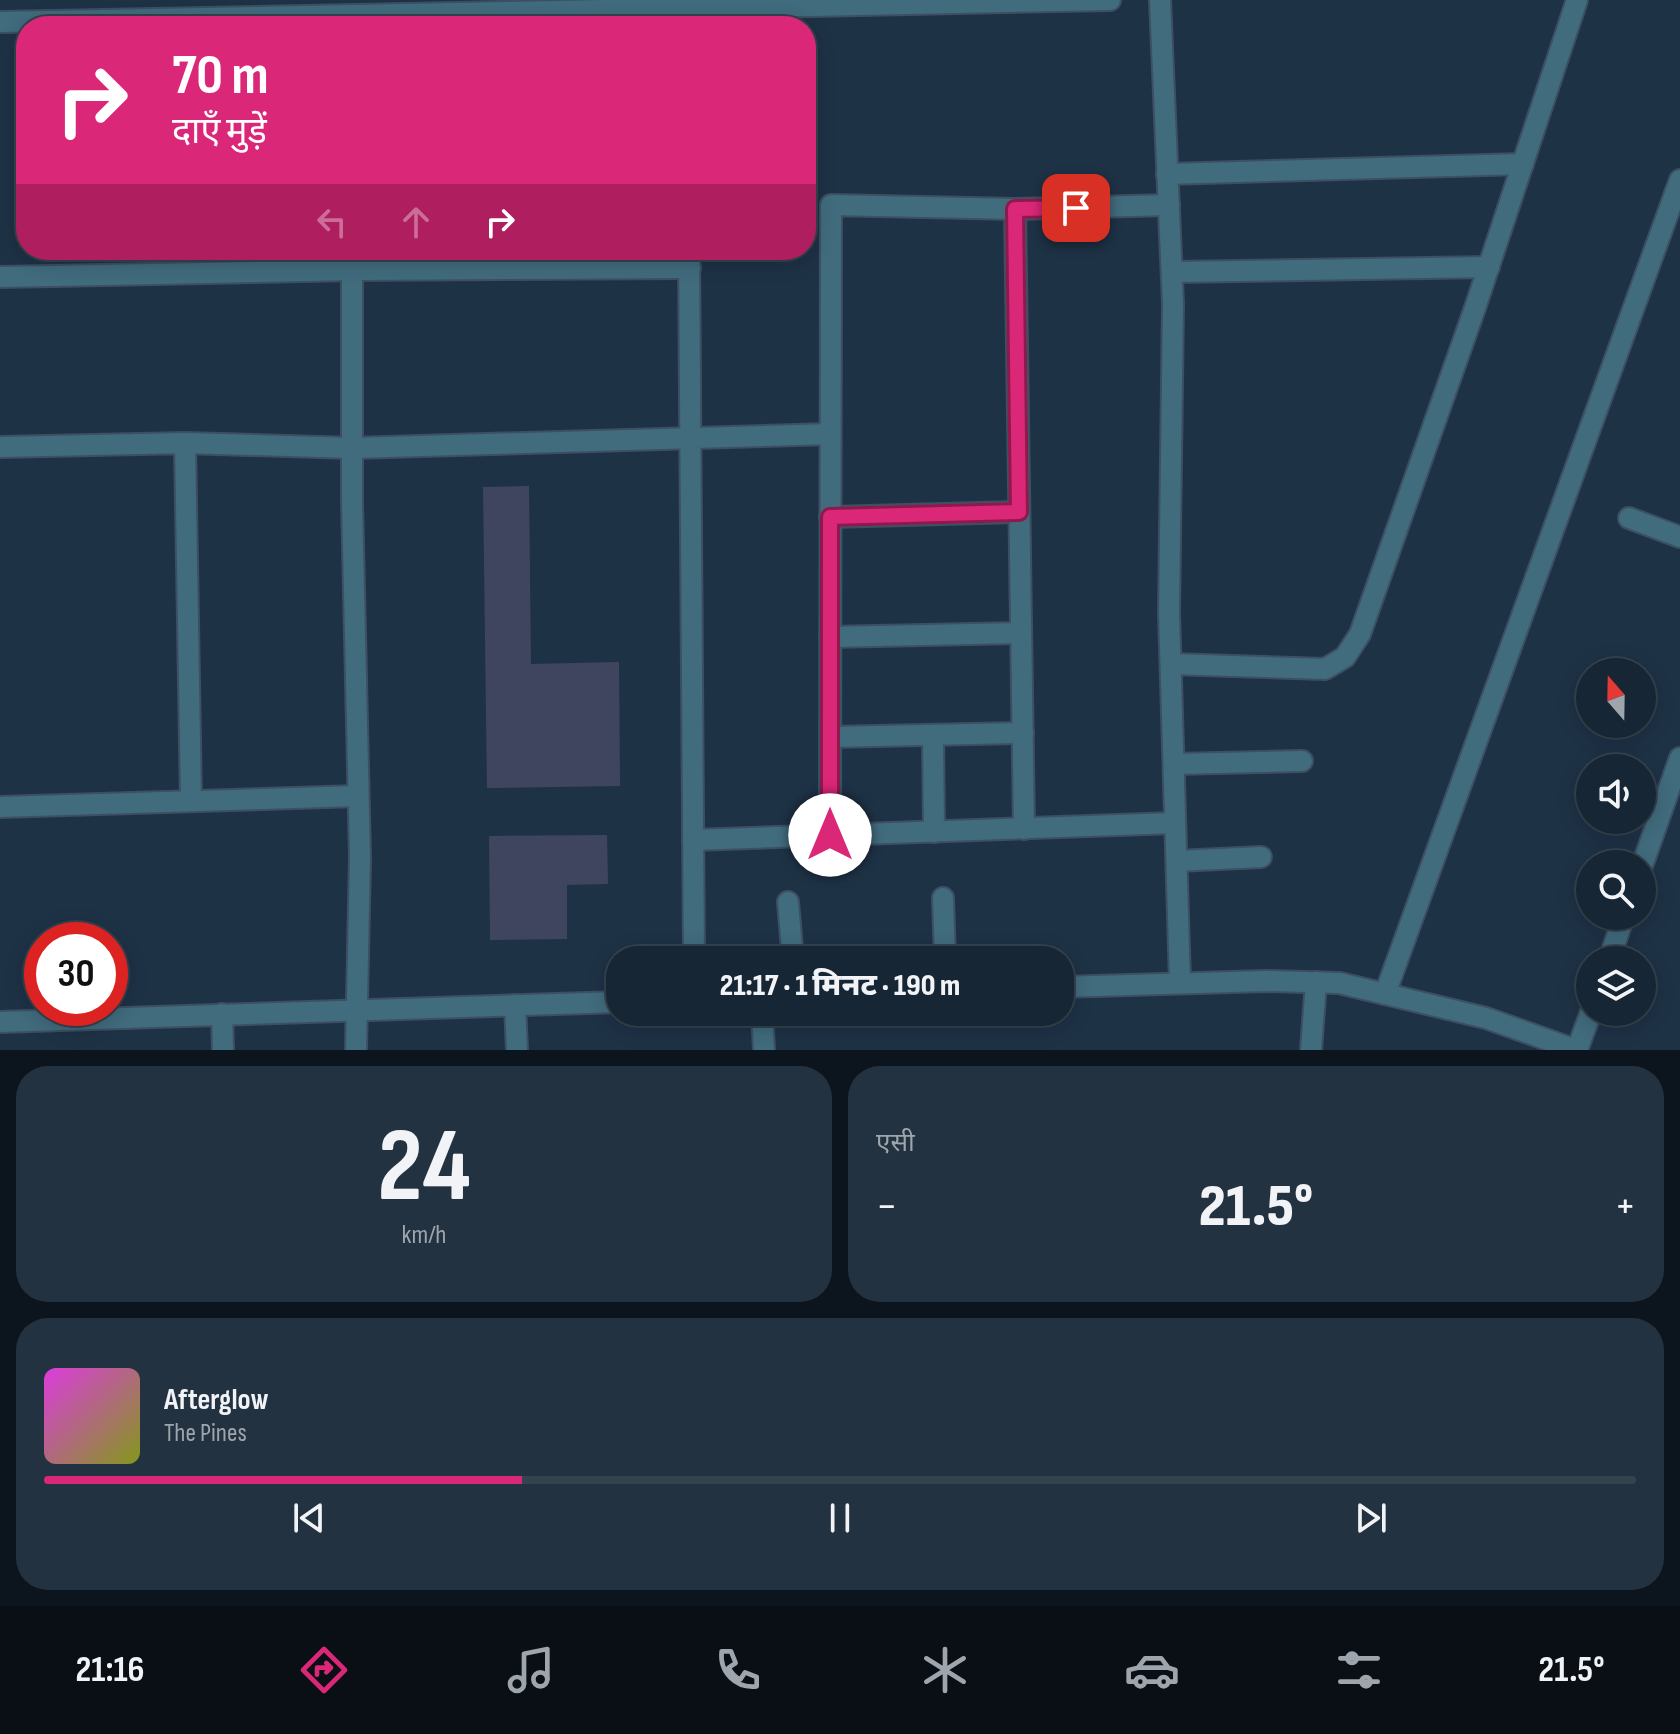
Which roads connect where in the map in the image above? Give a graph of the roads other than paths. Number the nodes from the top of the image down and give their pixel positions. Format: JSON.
{"nodes":[{"id":1,"x":1110,"y":0,"type":"edge"},
{"id":2,"x":1160,"y":0,"type":"edge"},
{"id":3,"x":1577,"y":0,"type":"edge"},
{"id":4,"x":362,"y":7,"type":"edge"},
{"id":5,"x":145,"y":16,"type":"edge"},
{"id":6,"x":679,"y":16,"type":"edge"},
{"id":7,"x":1523,"y":164,"type":"junction"},
{"id":8,"x":1167,"y":174,"type":"junction"},
{"id":9,"x":1680,"y":180,"type":"edge"},
{"id":10,"x":1169,"y":205,"type":"junction"},
{"id":11,"x":1015,"y":209,"type":"junction"},
{"id":12,"x":659,"y":260,"type":"edge"},
{"id":13,"x":690,"y":260,"type":"edge"},
{"id":14,"x":1489,"y":267,"type":"junction"},
{"id":15,"x":352,"y":270,"type":"junction"},
{"id":16,"x":1172,"y":272,"type":"junction"},
{"id":17,"x":0,"y":277,"type":"edge"},
{"id":18,"x":830,"y":434,"type":"junction"},
{"id":19,"x":691,"y":438,"type":"junction"},
{"id":20,"x":185,"y":443,"type":"junction"},
{"id":21,"x":0,"y":447,"type":"edge"},
{"id":22,"x":352,"y":448,"type":"junction"},
{"id":23,"x":1019,"y":512,"type":"junction"},
{"id":24,"x":830,"y":517,"type":"junction"},
{"id":25,"x":1629,"y":518,"type":"dead end"},
{"id":26,"x":1680,"y":537,"type":"edge"},
{"id":27,"x":1021,"y":633,"type":"junction"},
{"id":28,"x":830,"y":637,"type":"junction"},
{"id":29,"x":1171,"y":664,"type":"junction"},
{"id":30,"x":1023,"y":733,"type":"junction"},
{"id":31,"x":933,"y":735,"type":"junction"},
{"id":32,"x":830,"y":737,"type":"junction"},
{"id":33,"x":1680,"y":758,"type":"edge"},
{"id":34,"x":1302,"y":761,"type":"dead end"},
{"id":35,"x":1174,"y":764,"type":"junction"},
{"id":36,"x":358,"y":796,"type":"junction"},
{"id":37,"x":191,"y":801,"type":"junction"},
{"id":38,"x":0,"y":807,"type":"edge"},
{"id":39,"x":1175,"y":823,"type":"junction"},
{"id":40,"x":1024,"y":829,"type":"junction"},
{"id":41,"x":934,"y":832,"type":"junction"},
{"id":42,"x":830,"y":835,"type":"junction"},
{"id":43,"x":693,"y":840,"type":"junction"},
{"id":44,"x":1648,"y":850,"type":"edge"},
{"id":45,"x":1261,"y":857,"type":"dead end"},
{"id":46,"x":1177,"y":861,"type":"junction"},
{"id":47,"x":943,"y":898,"type":"dead end"},
{"id":48,"x":788,"y":902,"type":"dead end"},
{"id":49,"x":694,"y":946,"type":"edge"},
{"id":50,"x":792,"y":946,"type":"edge"},
{"id":51,"x":945,"y":946,"type":"edge"},
{"id":52,"x":1316,"y":982,"type":"junction"},
{"id":53,"x":1180,"y":983,"type":"junction"},
{"id":54,"x":1074,"y":987,"type":"edge"},
{"id":55,"x":1385,"y":994,"type":"junction"},
{"id":56,"x":606,"y":1002,"type":"edge"},
{"id":57,"x":515,"y":1005,"type":"junction"},
{"id":58,"x":357,"y":1010,"type":"junction"},
{"id":59,"x":222,"y":1014,"type":"junction"},
{"id":60,"x":0,"y":1022,"type":"edge"},
{"id":61,"x":763,"y":1026,"type":"edge"},
{"id":62,"x":1585,"y":1026,"type":"edge"},
{"id":63,"x":223,"y":1050,"type":"edge"},
{"id":64,"x":356,"y":1050,"type":"edge"},
{"id":65,"x":517,"y":1050,"type":"edge"},
{"id":66,"x":764,"y":1050,"type":"edge"},
{"id":67,"x":1311,"y":1050,"type":"edge"},
{"id":68,"x":1576,"y":1050,"type":"edge"}],
"edges":[{"from":1,"to":6,"type":"street"},
{"from":2,"to":8,"type":"street"},
{"from":3,"to":7,"type":"street"},
{"from":4,"to":5,"type":"street"},
{"from":4,"to":6,"type":"street"},
{"from":7,"to":8,"type":"street"},
{"from":7,"to":14,"type":"street"},
{"from":8,"to":10,"type":"street"},
{"from":9,"to":55,"type":"street"},
{"from":10,"to":11,"type":"street"},
{"from":10,"to":16,"type":"street"},
{"from":11,"to":18,"type":"street"},
{"from":11,"to":23,"type":"street"},
{"from":12,"to":15,"type":"street"},
{"from":13,"to":19,"type":"street"},
{"from":14,"to":16,"type":"street"},
{"from":14,"to":29,"type":"street"},
{"from":15,"to":17,"type":"street"},
{"from":15,"to":22,"type":"street"},
{"from":16,"to":29,"type":"street"},
{"from":18,"to":19,"type":"street"},
{"from":18,"to":24,"type":"street"},
{"from":19,"to":22,"type":"street"},
{"from":19,"to":43,"type":"street"},
{"from":20,"to":21,"type":"street"},
{"from":20,"to":22,"type":"street"},
{"from":20,"to":37,"type":"street"},
{"from":22,"to":36,"type":"street"},
{"from":23,"to":24,"type":"street"},
{"from":23,"to":27,"type":"street"},
{"from":24,"to":28,"type":"street"},
{"from":25,"to":26,"type":"street"},
{"from":27,"to":28,"type":"street"},
{"from":27,"to":30,"type":"street"},
{"from":28,"to":32,"type":"street"},
{"from":29,"to":35,"type":"street"},
{"from":30,"to":31,"type":"street"},
{"from":30,"to":40,"type":"street"},
{"from":31,"to":32,"type":"street"},
{"from":31,"to":41,"type":"street"},
{"from":32,"to":42,"type":"street"},
{"from":33,"to":44,"type":"street"},
{"from":34,"to":35,"type":"street"},
{"from":35,"to":39,"type":"street"},
{"from":36,"to":37,"type":"street"},
{"from":36,"to":58,"type":"street"},
{"from":37,"to":38,"type":"street"},
{"from":39,"to":40,"type":"street"},
{"from":39,"to":46,"type":"street"},
{"from":40,"to":41,"type":"street"},
{"from":41,"to":42,"type":"street"},
{"from":42,"to":43,"type":"street"},
{"from":43,"to":49,"type":"street"},
{"from":45,"to":46,"type":"street"},
{"from":46,"to":53,"type":"street"},
{"from":47,"to":51,"type":"street"},
{"from":48,"to":50,"type":"street"},
{"from":52,"to":53,"type":"street"},
{"from":52,"to":55,"type":"street"},
{"from":52,"to":67,"type":"street"},
{"from":53,"to":54,"type":"street"},
{"from":55,"to":68,"type":"street"},
{"from":56,"to":57,"type":"street"},
{"from":57,"to":58,"type":"street"},
{"from":57,"to":65,"type":"street"},
{"from":58,"to":59,"type":"street"},
{"from":58,"to":64,"type":"street"},
{"from":59,"to":60,"type":"street"},
{"from":59,"to":63,"type":"street"},
{"from":61,"to":66,"type":"street"},
{"from":62,"to":68,"type":"street"}]}
